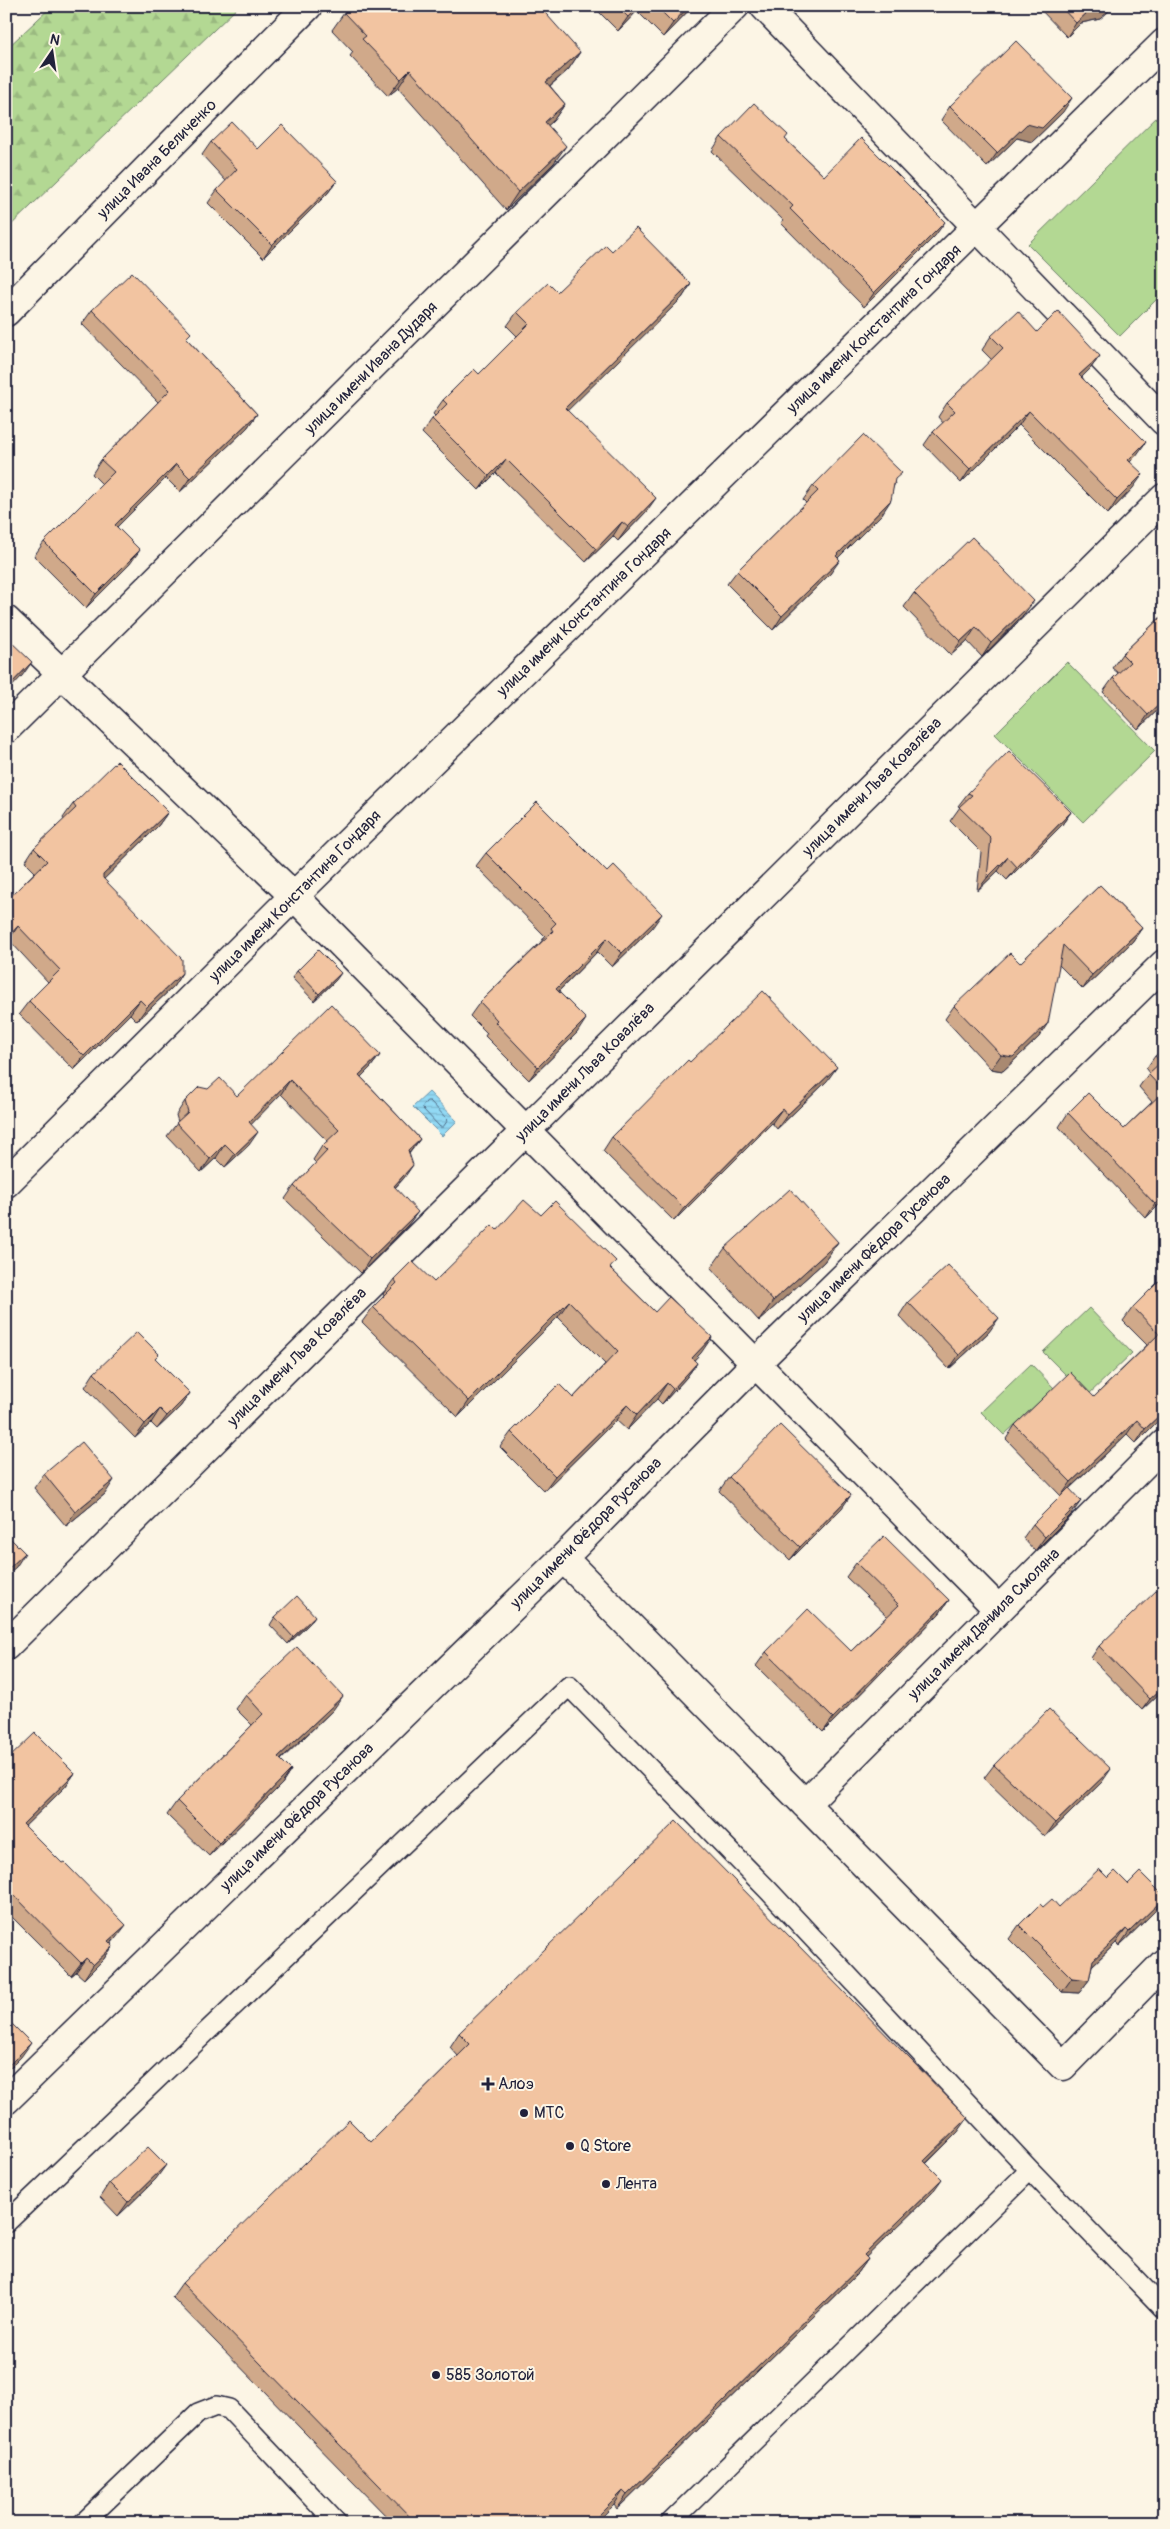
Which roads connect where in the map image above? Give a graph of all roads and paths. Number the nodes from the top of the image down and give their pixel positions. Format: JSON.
{"nodes":[{"id":1,"x":308,"y":6,"type":"edge"},
{"id":2,"x":735,"y":6,"type":"edge"},
{"id":3,"x":764,"y":6,"type":"edge"},
{"id":4,"x":1164,"y":43,"type":"edge"},
{"id":5,"x":978,"y":228,"type":"junction"},
{"id":6,"x":6,"y":312,"type":"edge"},
{"id":7,"x":1164,"y":421,"type":"edge"},
{"id":8,"x":1164,"y":498,"type":"edge"},
{"id":9,"x":6,"y":620,"type":"edge"},
{"id":10,"x":62,"y":673,"type":"junction"},
{"id":11,"x":6,"y":729,"type":"edge"},
{"id":12,"x":294,"y":896,"type":"junction"},
{"id":13,"x":1164,"y":964,"type":"edge"},
{"id":14,"x":525,"y":1131,"type":"junction"},
{"id":15,"x":6,"y":1183,"type":"edge"},
{"id":16,"x":754,"y":1365,"type":"junction"},
{"id":17,"x":1164,"y":1444,"type":"edge"},
{"id":18,"x":563,"y":1558,"type":"junction"},
{"id":19,"x":998,"y":1609,"type":"junction"},
{"id":20,"x":6,"y":1646,"type":"edge"},
{"id":21,"x":805,"y":1804,"type":"junction"},
{"id":22,"x":1164,"y":1963,"type":"edge"},
{"id":23,"x":6,"y":2100,"type":"edge"},
{"id":24,"x":1030,"y":2170,"type":"junction"},
{"id":25,"x":6,"y":2222,"type":"edge"},
{"id":26,"x":1164,"y":2309,"type":"edge"},
{"id":27,"x":83,"y":2523,"type":"edge"},
{"id":28,"x":336,"y":2523,"type":"edge"},
{"id":29,"x":670,"y":2523,"type":"edge"}],
"edges":[{"from":1,"to":6,"type":"street","name":"улица Ивана Беличенко"},
{"from":2,"to":10,"type":"street","name":"улица имени Ивана Дударя"},
{"from":3,"to":5,"type":"street"},
{"from":4,"to":5,"type":"street","name":"улица имени Константина Гондаря"},
{"from":5,"to":7,"type":"street"},
{"from":5,"to":12,"type":"street","name":"улица имени Константина Гондаря"},
{"from":8,"to":14,"type":"street","name":"улица имени Льва Ковалёва"},
{"from":9,"to":10,"type":"street"},
{"from":10,"to":11,"type":"street","name":"улица имени Ивана Дударя"},
{"from":10,"to":12,"type":"street"},
{"from":12,"to":14,"type":"street"},
{"from":12,"to":15,"type":"street","name":"улица имени Константина Гондаря"},
{"from":13,"to":16,"type":"street","name":"улица имени Фёдора Русанова"},
{"from":14,"to":16,"type":"street"},
{"from":14,"to":20,"type":"street","name":"улица имени Льва Ковалёва"},
{"from":16,"to":18,"type":"street","name":"улица имени Фёдора Русанова"},
{"from":16,"to":19,"type":"street"},
{"from":17,"to":19,"type":"street","name":"улица имени Даниила Смоляна"},
{"from":18,"to":21,"type":"street"},
{"from":18,"to":23,"type":"street","name":"улица имени Фёдора Русанова"},
{"from":19,"to":21,"type":"street","name":"улица имени Даниила Смоляна"},
{"from":21,"to":22,"type":"street"},
{"from":24,"to":25,"type":"lane"},
{"from":24,"to":26,"type":"lane"},
{"from":24,"to":29,"type":"lane"},
{"from":27,"to":28,"type":"lane"}]}
